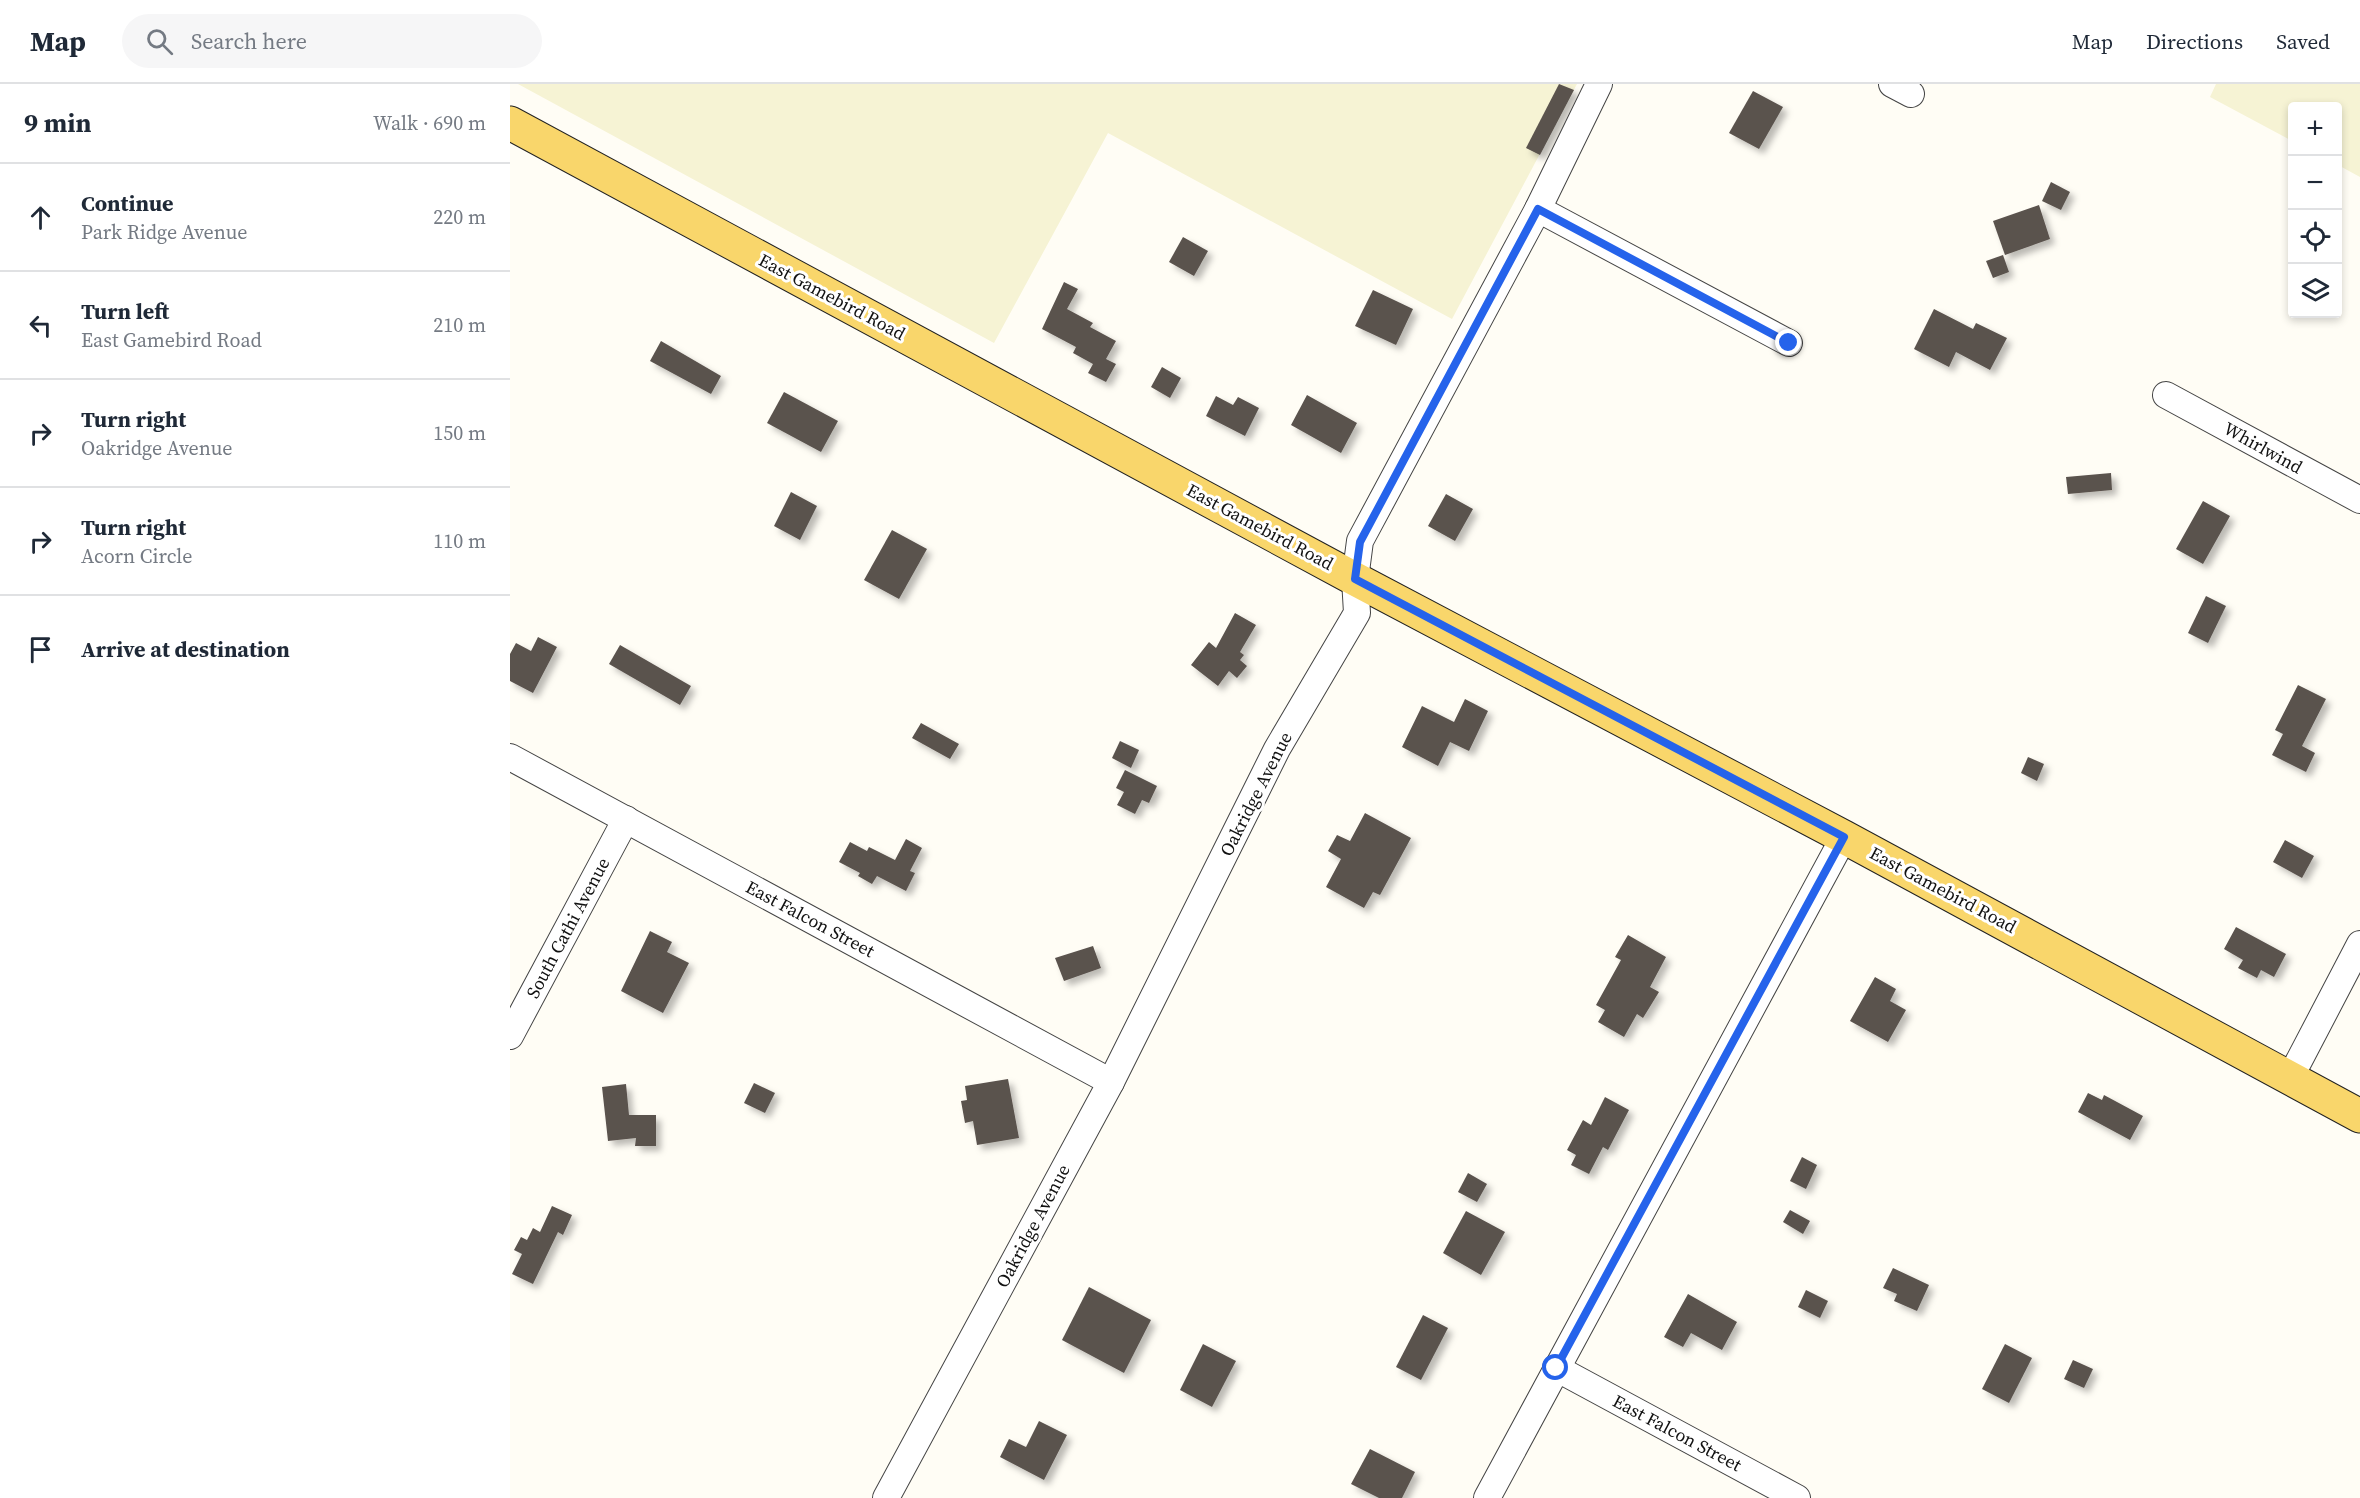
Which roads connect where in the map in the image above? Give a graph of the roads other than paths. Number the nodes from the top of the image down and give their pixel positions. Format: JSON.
{"nodes":[{"id":1,"x":1599,"y":84,"type":"edge"},
{"id":2,"x":510,"y":123,"type":"edge"},
{"id":3,"x":1538,"y":209,"type":"junction"},
{"id":4,"x":1789,"y":343,"type":"dead end"},
{"id":5,"x":2166,"y":395,"type":"dead end"},
{"id":6,"x":2360,"y":500,"type":"edge"},
{"id":7,"x":1355,"y":579,"type":"junction"},
{"id":8,"x":510,"y":757,"type":"edge"},
{"id":9,"x":626,"y":819,"type":"junction"},
{"id":10,"x":1844,"y":837,"type":"junction"},
{"id":11,"x":2360,"y":944,"type":"edge"},
{"id":12,"x":510,"y":1036,"type":"edge"},
{"id":13,"x":2289,"y":1078,"type":"junction"},
{"id":14,"x":1111,"y":1082,"type":"junction"},
{"id":15,"x":2360,"y":1116,"type":"edge"},
{"id":16,"x":1556,"y":1368,"type":"junction"},
{"id":17,"x":886,"y":1498,"type":"edge"},
{"id":18,"x":1487,"y":1498,"type":"edge"},
{"id":19,"x":1797,"y":1498,"type":"edge"}],
"edges":[{"from":1,"to":3,"type":"street","name":"Oakridge Avenue"},
{"from":2,"to":7,"type":"main road","name":"East Gamebird Road"},
{"from":3,"to":4,"type":"street"},
{"from":3,"to":7,"type":"street","name":"Oakridge Avenue"},
{"from":5,"to":6,"type":"street","name":"Whirlwind"},
{"from":7,"to":10,"type":"main road","name":"East Gamebird Road"},
{"from":7,"to":14,"type":"street","name":"Oakridge Avenue"},
{"from":8,"to":9,"type":"street","name":"East Falcon Street"},
{"from":9,"to":12,"type":"street","name":"South Cathi Avenue"},
{"from":9,"to":14,"type":"street","name":"East Falcon Street"},
{"from":10,"to":13,"type":"main road","name":"East Gamebird Road"},
{"from":10,"to":16,"type":"street"},
{"from":11,"to":13,"type":"street"},
{"from":13,"to":15,"type":"main road","name":"East Gamebird Road"},
{"from":14,"to":17,"type":"street","name":"Oakridge Avenue"},
{"from":16,"to":18,"type":"street"},
{"from":16,"to":19,"type":"street","name":"East Falcon Street"}]}
